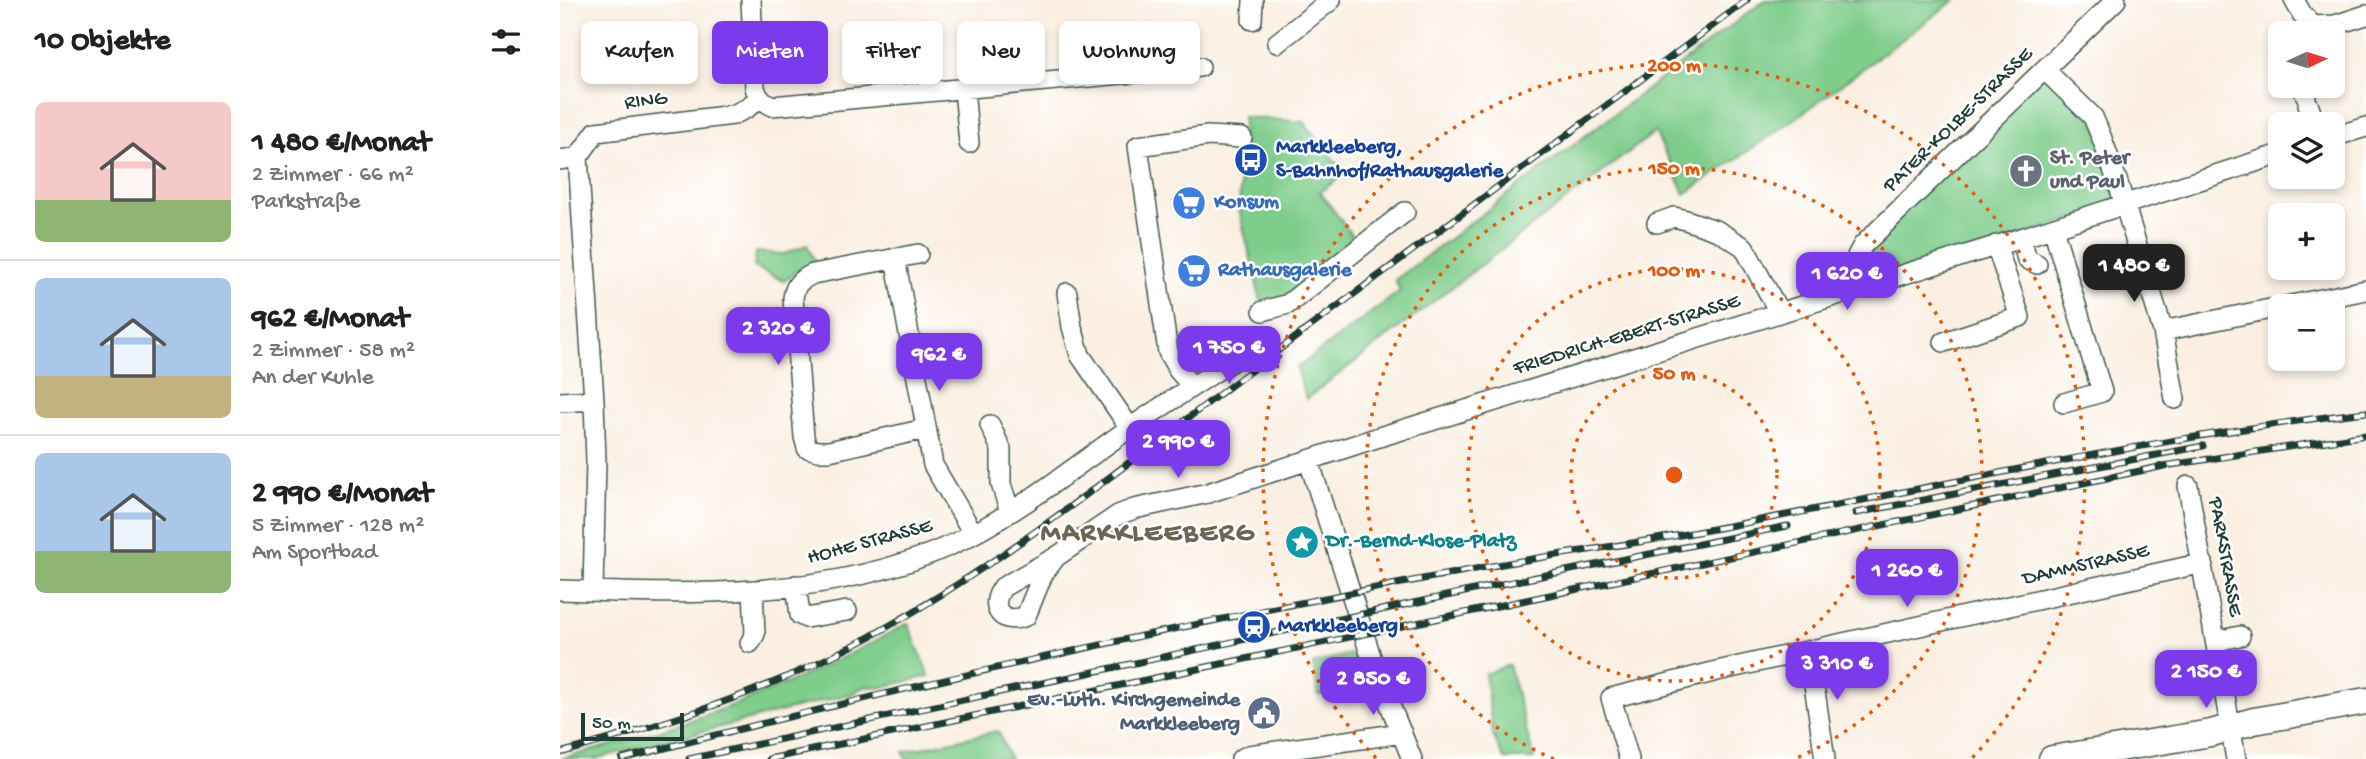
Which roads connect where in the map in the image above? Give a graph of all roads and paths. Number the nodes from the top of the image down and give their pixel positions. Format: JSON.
{"nodes":[{"id":1,"x":751,"y":0,"type":"edge"},
{"id":2,"x":1253,"y":0,"type":"edge"},
{"id":3,"x":1331,"y":0,"type":"edge"},
{"id":4,"x":2116,"y":0,"type":"edge"},
{"id":5,"x":2294,"y":0,"type":"edge"},
{"id":6,"x":2366,"y":15,"type":"edge"},
{"id":7,"x":1252,"y":20,"type":"dead end"},
{"id":8,"x":2306,"y":21,"type":"edge"},
{"id":9,"x":2345,"y":22,"type":"edge"},
{"id":10,"x":1277,"y":43,"type":"dead end"},
{"id":11,"x":2045,"y":70,"type":"junction"},
{"id":12,"x":1059,"y":80,"type":"edge"},
{"id":13,"x":964,"y":89,"type":"junction"},
{"id":14,"x":759,"y":98,"type":"junction"},
{"id":15,"x":2366,"y":127,"type":"edge"},
{"id":16,"x":2345,"y":133,"type":"edge"},
{"id":17,"x":1242,"y":138,"type":"dead end"},
{"id":18,"x":969,"y":143,"type":"dead end"},
{"id":19,"x":2268,"y":157,"type":"edge"},
{"id":20,"x":569,"y":159,"type":"edge"},
{"id":21,"x":2123,"y":203,"type":"junction"},
{"id":22,"x":1405,"y":212,"type":"dead end"},
{"id":23,"x":1657,"y":223,"type":"dead end"},
{"id":24,"x":2053,"y":228,"type":"junction"},
{"id":25,"x":2021,"y":238,"type":"junction"},
{"id":26,"x":1996,"y":245,"type":"junction"},
{"id":27,"x":918,"y":254,"type":"dead end"},
{"id":28,"x":895,"y":258,"type":"junction"},
{"id":29,"x":2037,"y":264,"type":"dead end"},
{"id":30,"x":1865,"y":285,"type":"junction"},
{"id":31,"x":2366,"y":290,"type":"edge"},
{"id":32,"x":1067,"y":293,"type":"dead end"},
{"id":33,"x":2345,"y":294,"type":"edge"},
{"id":34,"x":2268,"y":309,"type":"edge"},
{"id":35,"x":1263,"y":311,"type":"dead end"},
{"id":36,"x":1779,"y":312,"type":"junction"},
{"id":37,"x":2163,"y":331,"type":"junction"},
{"id":38,"x":1944,"y":342,"type":"dead end"},
{"id":39,"x":1257,"y":344,"type":"dead end"},
{"id":40,"x":1192,"y":386,"type":"junction"},
{"id":41,"x":2175,"y":399,"type":"dead end"},
{"id":42,"x":594,"y":400,"type":"junction"},
{"id":43,"x":560,"y":402,"type":"edge"},
{"id":44,"x":2064,"y":403,"type":"dead end"},
{"id":45,"x":990,"y":425,"type":"dead end"},
{"id":46,"x":1130,"y":428,"type":"junction"},
{"id":47,"x":925,"y":429,"type":"junction"},
{"id":48,"x":1308,"y":461,"type":"junction"},
{"id":49,"x":2188,"y":486,"type":"dead end"},
{"id":50,"x":1010,"y":512,"type":"junction"},
{"id":51,"x":973,"y":533,"type":"junction"},
{"id":52,"x":1056,"y":557,"type":"dead end"},
{"id":53,"x":2203,"y":563,"type":"junction"},
{"id":54,"x":796,"y":585,"type":"junction"},
{"id":55,"x":560,"y":590,"type":"edge"},
{"id":56,"x":753,"y":590,"type":"junction"},
{"id":57,"x":593,"y":592,"type":"junction"},
{"id":58,"x":847,"y":611,"type":"dead end"},
{"id":59,"x":2239,"y":636,"type":"dead end"},
{"id":60,"x":2216,"y":641,"type":"junction"},
{"id":61,"x":750,"y":643,"type":"dead end"},
{"id":62,"x":1809,"y":652,"type":"junction"},
{"id":63,"x":2366,"y":701,"type":"edge"},
{"id":64,"x":2231,"y":728,"type":"junction"},
{"id":65,"x":1402,"y":733,"type":"junction"},
{"id":66,"x":1247,"y":758,"type":"edge"},
{"id":67,"x":1412,"y":759,"type":"edge"},
{"id":68,"x":1629,"y":759,"type":"edge"},
{"id":69,"x":1825,"y":759,"type":"edge"},
{"id":70,"x":2052,"y":759,"type":"edge"},
{"id":71,"x":2236,"y":759,"type":"edge"}],
"edges":[{"from":1,"to":14,"type":"street"},
{"from":2,"to":7,"type":"street"},
{"from":3,"to":10,"type":"street"},
{"from":4,"to":11,"type":"street","name":"PATER-KOLBE-STRASSE"},
{"from":5,"to":8,"type":"street"},
{"from":6,"to":9,"type":"street"},
{"from":11,"to":21,"type":"street"},
{"from":11,"to":30,"type":"street","name":"PATER-KOLBE-STRASSE"},
{"from":12,"to":13,"type":"street"},
{"from":13,"to":14,"type":"street"},
{"from":13,"to":18,"type":"street"},
{"from":14,"to":20,"type":"street","name":"RING"},
{"from":15,"to":16,"type":"street"},
{"from":17,"to":40,"type":"street"},
{"from":19,"to":21,"type":"street","name":"FRIEDRICH-EBERT-STRASSE"},
{"from":20,"to":42,"type":"street","name":"RING"},
{"from":21,"to":24,"type":"street","name":"FRIEDRICH-EBERT-STRASSE"},
{"from":21,"to":37,"type":"street"},
{"from":22,"to":35,"type":"street"},
{"from":23,"to":36,"type":"street"},
{"from":24,"to":25,"type":"street","name":"FRIEDRICH-EBERT-STRASSE"},
{"from":24,"to":44,"type":"street"},
{"from":25,"to":26,"type":"street","name":"FRIEDRICH-EBERT-STRASSE"},
{"from":25,"to":29,"type":"street"},
{"from":26,"to":30,"type":"street","name":"FRIEDRICH-EBERT-STRASSE"},
{"from":26,"to":38,"type":"street"},
{"from":27,"to":28,"type":"street"},
{"from":28,"to":47,"type":"street"},
{"from":28,"to":47,"type":"street"},
{"from":30,"to":36,"type":"street","name":"FRIEDRICH-EBERT-STRASSE"},
{"from":31,"to":33,"type":"street"},
{"from":32,"to":46,"type":"street"},
{"from":34,"to":37,"type":"street"},
{"from":36,"to":48,"type":"street","name":"FRIEDRICH-EBERT-STRASSE"},
{"from":37,"to":41,"type":"street"},
{"from":39,"to":40,"type":"street","name":"HOHE STRASSE"},
{"from":40,"to":46,"type":"street","name":"HOHE STRASSE"},
{"from":42,"to":43,"type":"street"},
{"from":42,"to":57,"type":"street","name":"RING"},
{"from":45,"to":50,"type":"street"},
{"from":46,"to":50,"type":"street","name":"HOHE STRASSE"},
{"from":47,"to":51,"type":"street"},
{"from":48,"to":52,"type":"street","name":"FRIEDRICH-EBERT-STRASSE"},
{"from":48,"to":65,"type":"street"},
{"from":49,"to":53,"type":"street","name":"PARKSTRASSE"},
{"from":50,"to":51,"type":"street","name":"HOHE STRASSE"},
{"from":51,"to":54,"type":"street","name":"HOHE STRASSE"},
{"from":53,"to":60,"type":"street","name":"PARKSTRASSE"},
{"from":53,"to":62,"type":"street","name":"DAMMSTRASSE"},
{"from":54,"to":56,"type":"street","name":"HOHE STRASSE"},
{"from":54,"to":58,"type":"street"},
{"from":55,"to":57,"type":"street","name":"HOHE STRASSE"},
{"from":56,"to":57,"type":"street","name":"HOHE STRASSE"},
{"from":56,"to":61,"type":"street"},
{"from":59,"to":60,"type":"street"},
{"from":60,"to":64,"type":"street","name":"PARKSTRASSE"},
{"from":62,"to":68,"type":"street","name":"DAMMSTRASSE"},
{"from":62,"to":69,"type":"street"},
{"from":63,"to":64,"type":"main road"},
{"from":64,"to":70,"type":"main road"},
{"from":64,"to":71,"type":"street","name":"PARKSTRASSE"},
{"from":65,"to":66,"type":"street"},
{"from":65,"to":67,"type":"street"}]}
